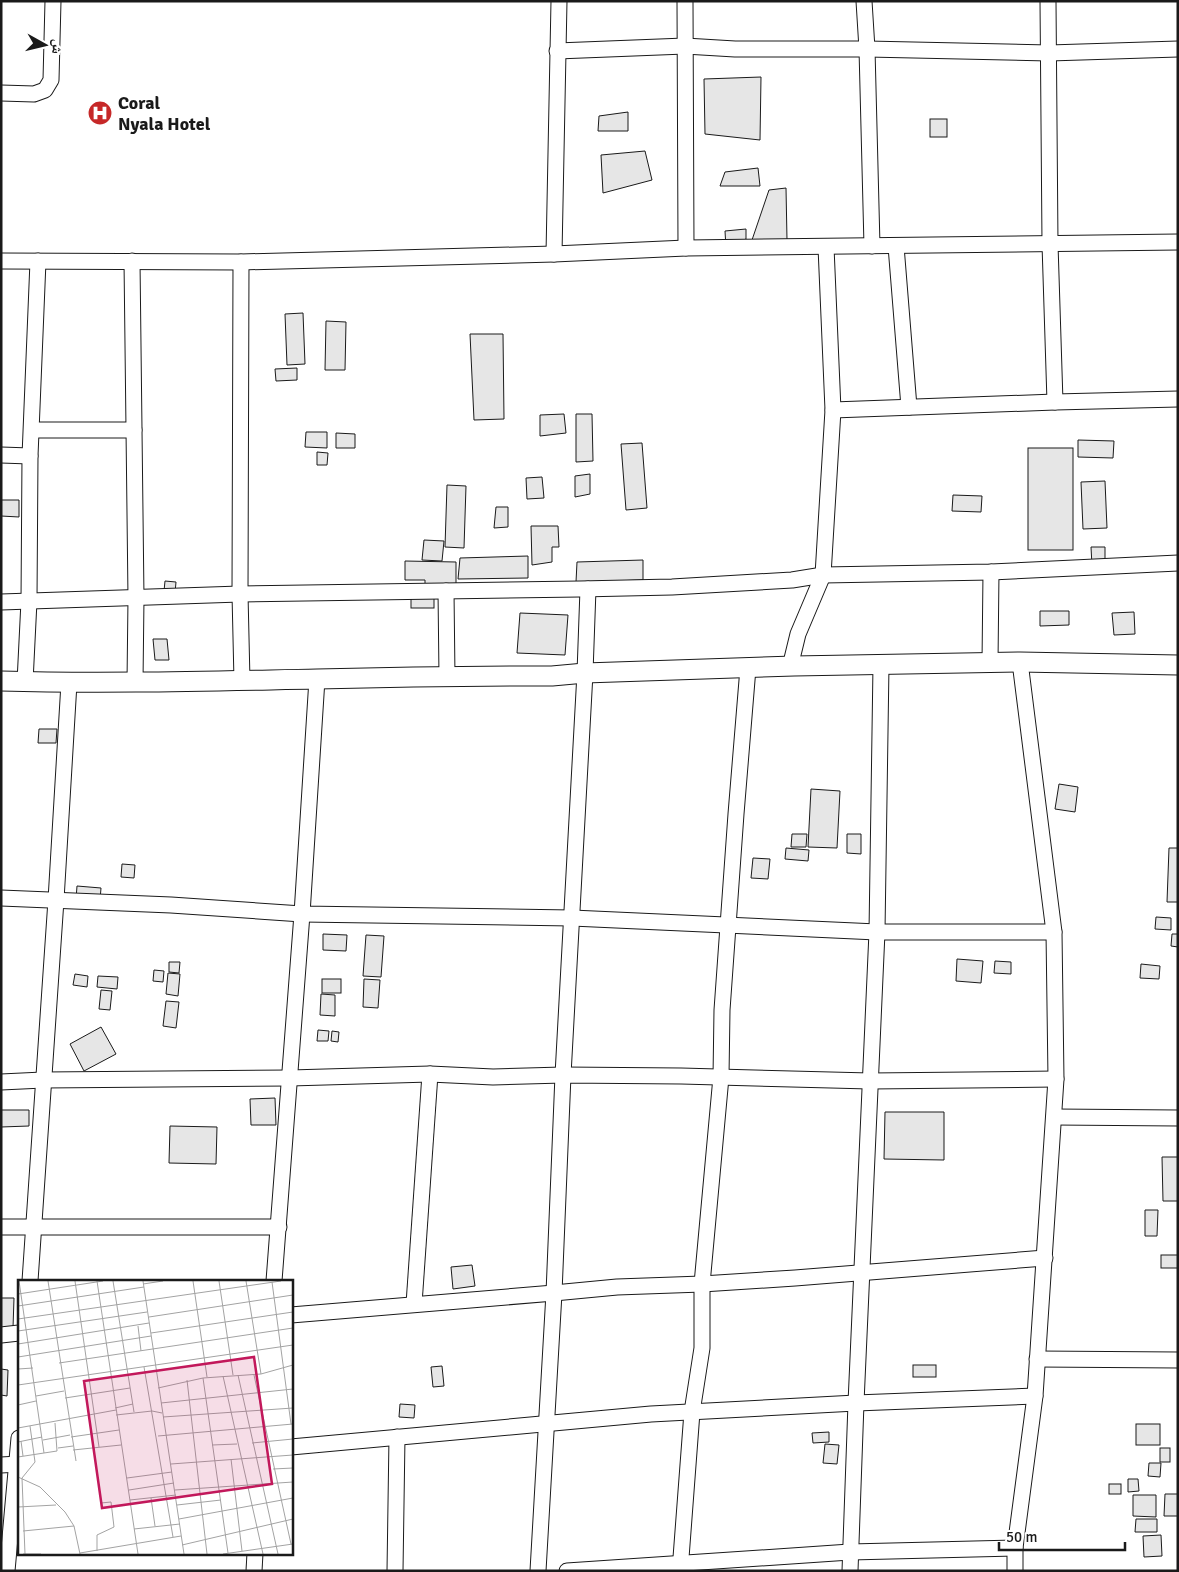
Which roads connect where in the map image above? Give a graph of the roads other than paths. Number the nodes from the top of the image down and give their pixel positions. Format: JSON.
{"nodes":[{"id":1,"x":53,"y":1,"type":"edge"},
{"id":2,"x":560,"y":1,"type":"edge"},
{"id":3,"x":685,"y":1,"type":"edge"},
{"id":4,"x":864,"y":1,"type":"edge"},
{"id":5,"x":1048,"y":1,"type":"edge"},
{"id":6,"x":685,"y":46,"type":"junction"},
{"id":7,"x":867,"y":49,"type":"junction"},
{"id":8,"x":1178,"y":49,"type":"edge"},
{"id":9,"x":557,"y":51,"type":"junction"},
{"id":10,"x":1049,"y":52,"type":"junction"},
{"id":11,"x":1,"y":93,"type":"edge"},
{"id":12,"x":1178,"y":242,"type":"edge"},
{"id":13,"x":1050,"y":244,"type":"junction"},
{"id":14,"x":872,"y":246,"type":"junction"},
{"id":15,"x":896,"y":246,"type":"junction"},
{"id":16,"x":826,"y":247,"type":"junction"},
{"id":17,"x":686,"y":248,"type":"junction"},
{"id":18,"x":554,"y":254,"type":"junction"},
{"id":19,"x":1,"y":261,"type":"edge"},
{"id":20,"x":38,"y":261,"type":"junction"},
{"id":21,"x":132,"y":261,"type":"junction"},
{"id":22,"x":241,"y":262,"type":"junction"},
{"id":23,"x":1178,"y":399,"type":"edge"},
{"id":24,"x":1055,"y":402,"type":"junction"},
{"id":25,"x":909,"y":407,"type":"junction"},
{"id":26,"x":833,"y":410,"type":"junction"},
{"id":27,"x":32,"y":430,"type":"junction"},
{"id":28,"x":134,"y":430,"type":"junction"},
{"id":29,"x":1,"y":455,"type":"edge"},
{"id":30,"x":30,"y":456,"type":"junction"},
{"id":31,"x":1178,"y":563,"type":"edge"},
{"id":32,"x":991,"y":572,"type":"junction"},
{"id":33,"x":823,"y":575,"type":"junction"},
{"id":34,"x":588,"y":589,"type":"junction"},
{"id":35,"x":446,"y":591,"type":"junction"},
{"id":36,"x":240,"y":594,"type":"junction"},
{"id":37,"x":136,"y":598,"type":"junction"},
{"id":38,"x":29,"y":601,"type":"junction"},
{"id":39,"x":1,"y":602,"type":"edge"},
{"id":40,"x":1020,"y":662,"type":"junction"},
{"id":41,"x":990,"y":663,"type":"junction"},
{"id":42,"x":881,"y":665,"type":"junction"},
{"id":43,"x":1178,"y":665,"type":"edge"},
{"id":44,"x":790,"y":667,"type":"junction"},
{"id":45,"x":748,"y":668,"type":"junction"},
{"id":46,"x":585,"y":673,"type":"junction"},
{"id":47,"x":447,"y":676,"type":"junction"},
{"id":48,"x":317,"y":679,"type":"junction"},
{"id":49,"x":1,"y":681,"type":"edge"},
{"id":50,"x":242,"y":681,"type":"junction"},
{"id":51,"x":25,"y":682,"type":"junction"},
{"id":52,"x":135,"y":682,"type":"junction"},
{"id":53,"x":69,"y":683,"type":"junction"},
{"id":54,"x":1,"y":898,"type":"edge"},
{"id":55,"x":56,"y":900,"type":"junction"},
{"id":56,"x":302,"y":914,"type":"junction"},
{"id":57,"x":572,"y":918,"type":"junction"},
{"id":58,"x":729,"y":925,"type":"junction"},
{"id":59,"x":878,"y":932,"type":"junction"},
{"id":60,"x":1054,"y":932,"type":"junction"},
{"id":61,"x":430,"y":1074,"type":"junction"},
{"id":62,"x":562,"y":1075,"type":"junction"},
{"id":63,"x":721,"y":1077,"type":"junction"},
{"id":64,"x":290,"y":1078,"type":"junction"},
{"id":65,"x":1056,"y":1078,"type":"junction"},
{"id":66,"x":42,"y":1080,"type":"junction"},
{"id":67,"x":870,"y":1081,"type":"junction"},
{"id":68,"x":1,"y":1082,"type":"edge"},
{"id":69,"x":1054,"y":1116,"type":"junction"},
{"id":70,"x":1178,"y":1118,"type":"edge"},
{"id":71,"x":279,"y":1227,"type":"junction"},
{"id":72,"x":1,"y":1228,"type":"edge"},
{"id":73,"x":33,"y":1228,"type":"junction"},
{"id":74,"x":1045,"y":1258,"type":"junction"},
{"id":75,"x":862,"y":1273,"type":"junction"},
{"id":76,"x":30,"y":1280,"type":"edge"},
{"id":77,"x":274,"y":1280,"type":"edge"},
{"id":78,"x":702,"y":1284,"type":"junction"},
{"id":79,"x":554,"y":1294,"type":"junction"},
{"id":80,"x":414,"y":1304,"type":"junction"},
{"id":81,"x":292,"y":1315,"type":"edge"},
{"id":82,"x":18,"y":1333,"type":"edge"},
{"id":83,"x":1,"y":1334,"type":"edge"},
{"id":84,"x":1038,"y":1359,"type":"junction"},
{"id":85,"x":1178,"y":1360,"type":"edge"},
{"id":86,"x":1035,"y":1396,"type":"junction"},
{"id":87,"x":856,"y":1403,"type":"junction"},
{"id":88,"x":692,"y":1412,"type":"junction"},
{"id":89,"x":546,"y":1424,"type":"junction"},
{"id":90,"x":397,"y":1437,"type":"junction"},
{"id":91,"x":292,"y":1447,"type":"edge"},
{"id":92,"x":18,"y":1464,"type":"edge"},
{"id":93,"x":1,"y":1466,"type":"edge"},
{"id":94,"x":1015,"y":1548,"type":"junction"},
{"id":95,"x":850,"y":1552,"type":"junction"},
{"id":96,"x":255,"y":1554,"type":"edge"},
{"id":97,"x":680,"y":1567,"type":"edge"},
{"id":98,"x":7,"y":1571,"type":"edge"},
{"id":99,"x":254,"y":1571,"type":"edge"},
{"id":100,"x":395,"y":1571,"type":"edge"},
{"id":101,"x":538,"y":1571,"type":"edge"},
{"id":102,"x":567,"y":1571,"type":"edge"},
{"id":103,"x":850,"y":1571,"type":"edge"},
{"id":104,"x":1015,"y":1571,"type":"edge"}],
"edges":[{"from":1,"to":11,"type":"street"},
{"from":2,"to":9,"type":"street"},
{"from":3,"to":6,"type":"street"},
{"from":4,"to":7,"type":"street"},
{"from":5,"to":10,"type":"street"},
{"from":6,"to":7,"type":"street"},
{"from":6,"to":9,"type":"street"},
{"from":6,"to":17,"type":"street"},
{"from":7,"to":10,"type":"street"},
{"from":7,"to":14,"type":"street"},
{"from":8,"to":10,"type":"street"},
{"from":9,"to":18,"type":"street"},
{"from":10,"to":13,"type":"street"},
{"from":12,"to":13,"type":"street"},
{"from":13,"to":15,"type":"street"},
{"from":13,"to":24,"type":"street"},
{"from":14,"to":15,"type":"street"},
{"from":14,"to":16,"type":"street"},
{"from":15,"to":25,"type":"street"},
{"from":16,"to":17,"type":"street"},
{"from":16,"to":26,"type":"street"},
{"from":17,"to":18,"type":"street"},
{"from":18,"to":22,"type":"street"},
{"from":19,"to":20,"type":"street"},
{"from":20,"to":21,"type":"street"},
{"from":20,"to":27,"type":"street"},
{"from":21,"to":22,"type":"street"},
{"from":21,"to":28,"type":"street"},
{"from":22,"to":36,"type":"street"},
{"from":23,"to":24,"type":"street"},
{"from":24,"to":25,"type":"street"},
{"from":25,"to":26,"type":"street"},
{"from":26,"to":33,"type":"street"},
{"from":27,"to":28,"type":"street"},
{"from":27,"to":30,"type":"street"},
{"from":28,"to":37,"type":"street"},
{"from":29,"to":30,"type":"street"},
{"from":30,"to":38,"type":"street"},
{"from":31,"to":32,"type":"street"},
{"from":32,"to":33,"type":"street"},
{"from":32,"to":41,"type":"street"},
{"from":33,"to":34,"type":"street"},
{"from":33,"to":44,"type":"street"},
{"from":34,"to":35,"type":"street"},
{"from":34,"to":46,"type":"street"},
{"from":35,"to":36,"type":"street"},
{"from":35,"to":47,"type":"street"},
{"from":36,"to":37,"type":"street"},
{"from":36,"to":50,"type":"street"},
{"from":37,"to":38,"type":"street"},
{"from":37,"to":52,"type":"street"},
{"from":38,"to":39,"type":"street"},
{"from":38,"to":51,"type":"street"},
{"from":40,"to":41,"type":"street"},
{"from":40,"to":43,"type":"street"},
{"from":40,"to":60,"type":"street"},
{"from":41,"to":42,"type":"street"},
{"from":42,"to":44,"type":"street"},
{"from":42,"to":59,"type":"street"},
{"from":44,"to":45,"type":"street"},
{"from":45,"to":46,"type":"street"},
{"from":45,"to":58,"type":"street"},
{"from":46,"to":47,"type":"street"},
{"from":46,"to":57,"type":"street"},
{"from":47,"to":48,"type":"street"},
{"from":48,"to":50,"type":"street"},
{"from":48,"to":56,"type":"street"},
{"from":49,"to":51,"type":"street"},
{"from":50,"to":52,"type":"street"},
{"from":51,"to":53,"type":"street"},
{"from":52,"to":53,"type":"street"},
{"from":53,"to":55,"type":"street"},
{"from":54,"to":55,"type":"street"},
{"from":55,"to":56,"type":"street"},
{"from":55,"to":66,"type":"street"},
{"from":56,"to":57,"type":"street"},
{"from":56,"to":64,"type":"street"},
{"from":57,"to":58,"type":"street"},
{"from":57,"to":62,"type":"street"},
{"from":58,"to":59,"type":"street"},
{"from":58,"to":63,"type":"street"},
{"from":59,"to":60,"type":"street"},
{"from":59,"to":67,"type":"street"},
{"from":60,"to":65,"type":"street"},
{"from":61,"to":62,"type":"street"},
{"from":61,"to":64,"type":"street"},
{"from":61,"to":80,"type":"street"},
{"from":62,"to":63,"type":"street"},
{"from":62,"to":79,"type":"street"},
{"from":63,"to":67,"type":"street"},
{"from":63,"to":78,"type":"street"},
{"from":64,"to":66,"type":"street"},
{"from":64,"to":71,"type":"street"},
{"from":65,"to":67,"type":"street"},
{"from":65,"to":69,"type":"street"},
{"from":66,"to":68,"type":"street"},
{"from":66,"to":73,"type":"street"},
{"from":67,"to":75,"type":"street"},
{"from":69,"to":70,"type":"street"},
{"from":69,"to":74,"type":"street"},
{"from":71,"to":73,"type":"street"},
{"from":71,"to":77,"type":"street"},
{"from":72,"to":73,"type":"street"},
{"from":73,"to":76,"type":"street"},
{"from":74,"to":75,"type":"street"},
{"from":74,"to":84,"type":"street"},
{"from":75,"to":78,"type":"street"},
{"from":75,"to":87,"type":"street"},
{"from":78,"to":79,"type":"street"},
{"from":78,"to":88,"type":"street"},
{"from":79,"to":80,"type":"street"},
{"from":79,"to":89,"type":"street"},
{"from":80,"to":81,"type":"street"},
{"from":82,"to":83,"type":"street"},
{"from":84,"to":85,"type":"street"},
{"from":84,"to":86,"type":"street"},
{"from":86,"to":87,"type":"street"},
{"from":86,"to":94,"type":"street"},
{"from":87,"to":88,"type":"street"},
{"from":87,"to":95,"type":"street"},
{"from":88,"to":89,"type":"street"},
{"from":88,"to":97,"type":"street"},
{"from":89,"to":90,"type":"street"},
{"from":89,"to":101,"type":"street"},
{"from":90,"to":91,"type":"street"},
{"from":90,"to":100,"type":"street"},
{"from":92,"to":93,"type":"street"},
{"from":92,"to":98,"type":"street"},
{"from":94,"to":95,"type":"street"},
{"from":94,"to":104,"type":"street"},
{"from":95,"to":97,"type":"street"},
{"from":95,"to":103,"type":"street"},
{"from":96,"to":99,"type":"street"},
{"from":97,"to":102,"type":"street"}]}
